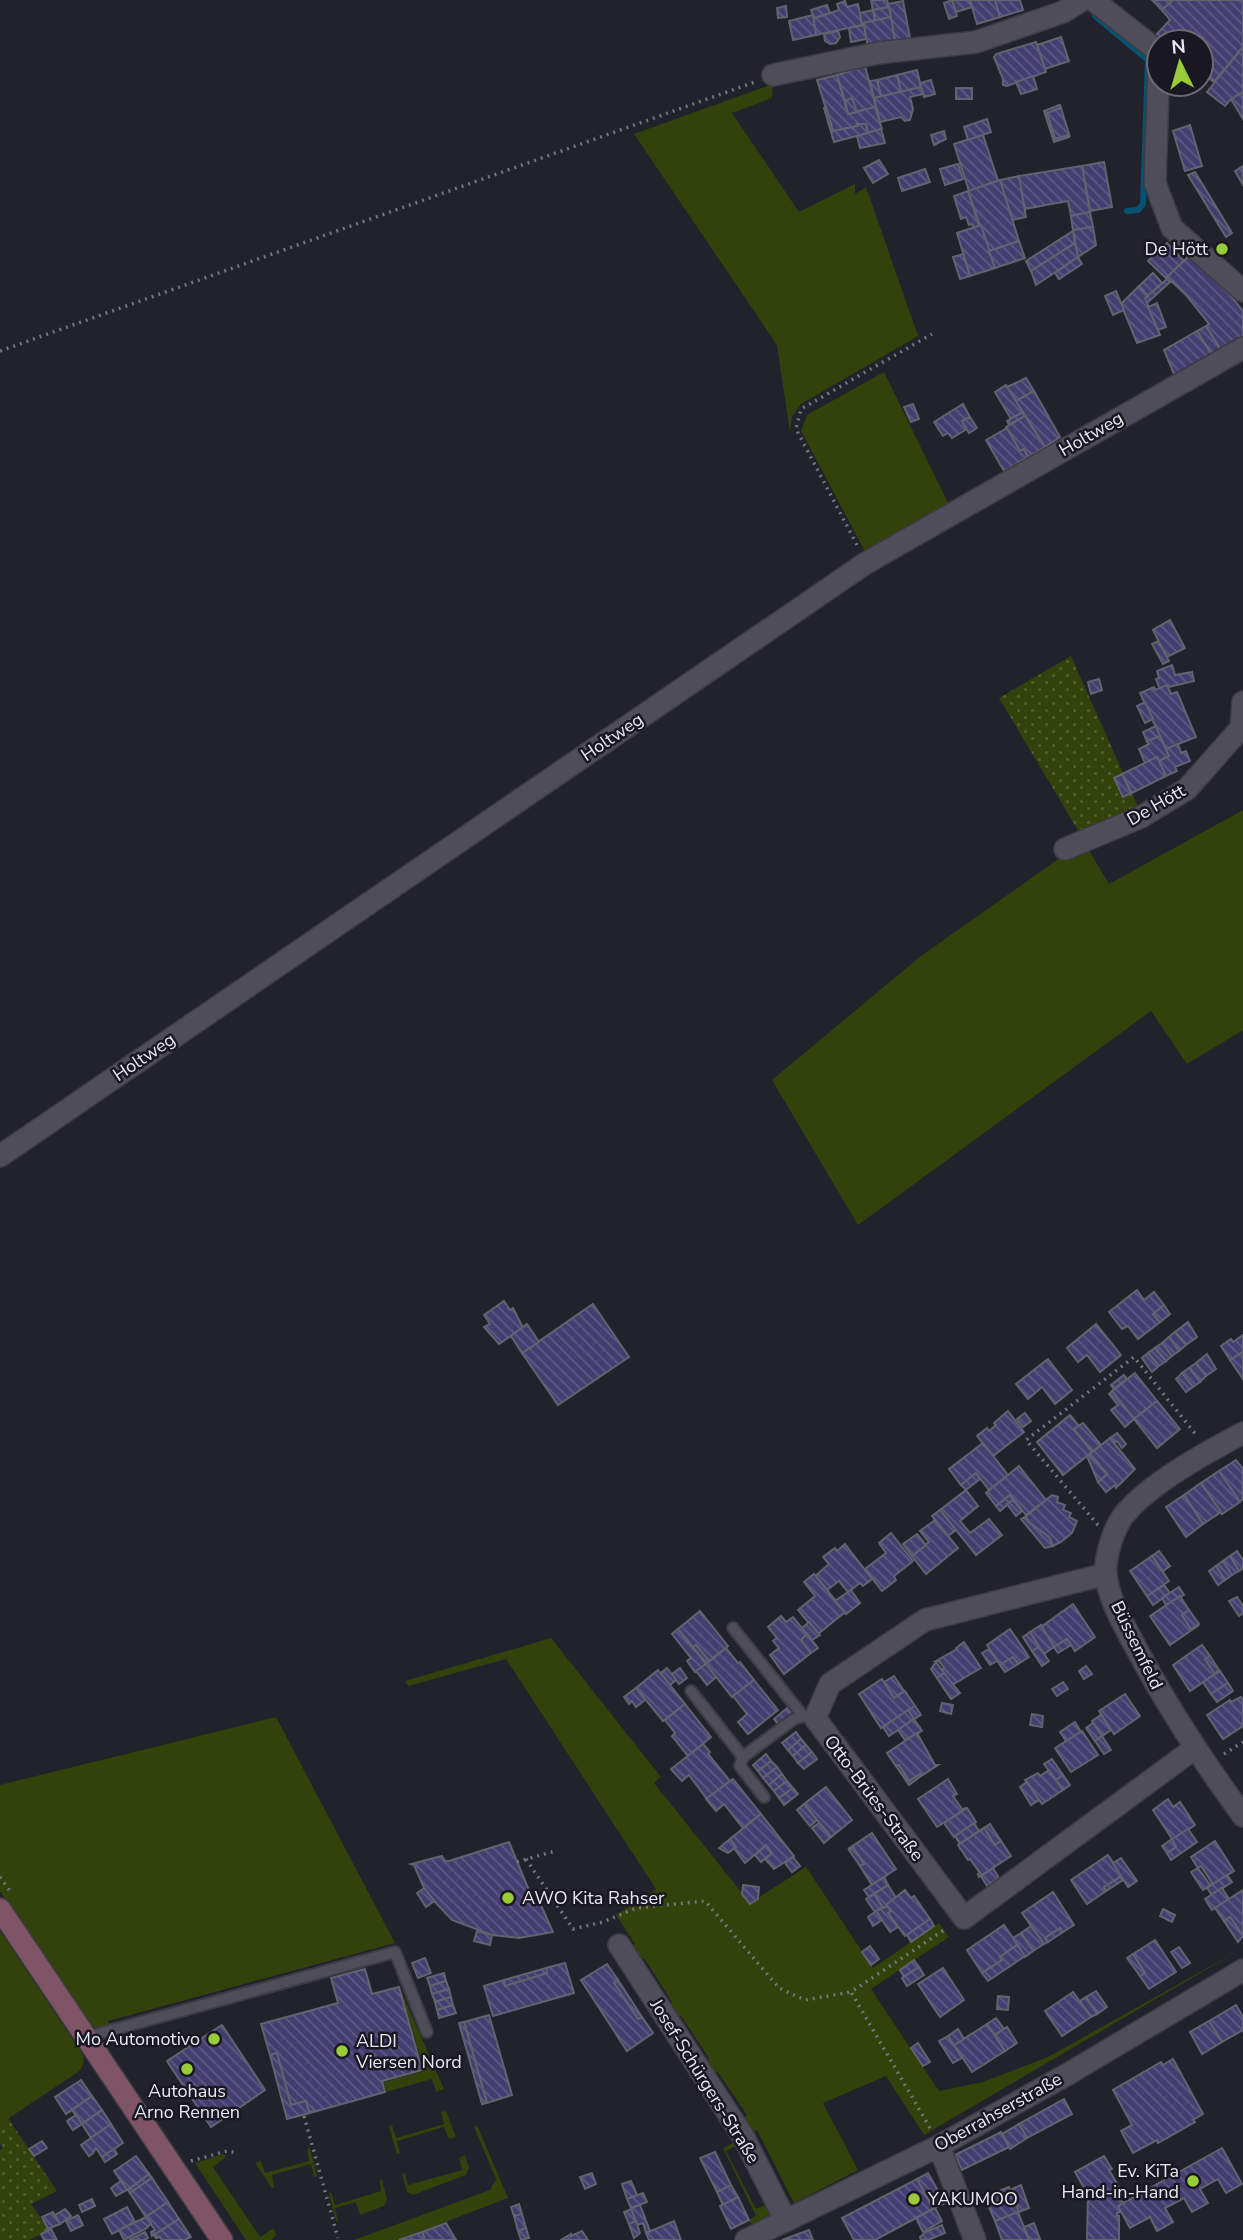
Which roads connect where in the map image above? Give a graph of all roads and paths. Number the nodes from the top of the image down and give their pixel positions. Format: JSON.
{"nodes":[{"id":1,"x":1082,"y":0,"type":"edge"},
{"id":2,"x":1093,"y":0,"type":"edge"},
{"id":3,"x":1145,"y":43,"type":"edge"},
{"id":4,"x":773,"y":75,"type":"joint"},
{"id":5,"x":1158,"y":98,"type":"edge"},
{"id":6,"x":1243,"y":291,"type":"edge"},
{"id":7,"x":932,"y":334,"type":"dead end"},
{"id":8,"x":1243,"y":348,"type":"edge"},
{"id":9,"x":0,"y":351,"type":"edge"},
{"id":10,"x":866,"y":563,"type":"junction"},
{"id":11,"x":1243,"y":702,"type":"edge"},
{"id":12,"x":1065,"y":849,"type":"dead end"},
{"id":13,"x":0,"y":1156,"type":"edge"},
{"id":14,"x":1243,"y":1433,"type":"edge"},
{"id":15,"x":1210,"y":1450,"type":"junction"},
{"id":16,"x":1111,"y":1540,"type":"junction"},
{"id":17,"x":1106,"y":1574,"type":"junction"},
{"id":18,"x":733,"y":1628,"type":"dead end"},
{"id":19,"x":691,"y":1691,"type":"dead end"},
{"id":20,"x":809,"y":1717,"type":"junction"},
{"id":21,"x":1195,"y":1748,"type":"junction"},
{"id":22,"x":743,"y":1757,"type":"junction"},
{"id":23,"x":764,"y":1797,"type":"dead end"},
{"id":24,"x":1243,"y":1816,"type":"edge"},
{"id":25,"x":555,"y":1851,"type":"dead end"},
{"id":26,"x":526,"y":1859,"type":"junction"},
{"id":27,"x":517,"y":1862,"type":"dead end"},
{"id":28,"x":0,"y":1909,"type":"edge"},
{"id":29,"x":964,"y":1918,"type":"junction"},
{"id":30,"x":620,"y":1945,"type":"dead end"},
{"id":31,"x":1243,"y":1970,"type":"edge"},
{"id":32,"x":851,"y":1992,"type":"junction"},
{"id":33,"x":427,"y":2032,"type":"dead end"},
{"id":34,"x":87,"y":2037,"type":"junction"},
{"id":35,"x":304,"y":2116,"type":"dead end"},
{"id":36,"x":939,"y":2146,"type":"junction"},
{"id":37,"x":238,"y":2153,"type":"dead end"},
{"id":38,"x":189,"y":2161,"type":"dead end"},
{"id":39,"x":785,"y":2219,"type":"junction"},
{"id":40,"x":338,"y":2238,"type":"dead end"},
{"id":41,"x":222,"y":2240,"type":"edge"},
{"id":42,"x":746,"y":2240,"type":"edge"},
{"id":43,"x":975,"y":2240,"type":"edge"}],
"edges":[{"from":1,"to":4,"type":"street"},
{"from":2,"to":3,"type":"street"},
{"from":4,"to":9,"type":"path"},
{"from":5,"to":6,"type":"street"},
{"from":7,"to":10,"type":"path"},
{"from":8,"to":10,"type":"street","name":"Holtweg"},
{"from":10,"to":13,"type":"street","name":"Holtweg"},
{"from":11,"to":12,"type":"street","name":"De Hött"},
{"from":14,"to":15,"type":"street","name":"Büssemfeld"},
{"from":15,"to":16,"type":"street","name":"Büssemfeld"},
{"from":15,"to":16,"type":"path"},
{"from":16,"to":17,"type":"street","name":"Büssemfeld"},
{"from":17,"to":20,"type":"street","name":"Otto-Brües-Straße"},
{"from":17,"to":21,"type":"street","name":"Büssemfeld"},
{"from":18,"to":20,"type":"lane"},
{"from":19,"to":22,"type":"lane"},
{"from":20,"to":22,"type":"lane"},
{"from":20,"to":29,"type":"street","name":"Otto-Brües-Straße"},
{"from":21,"to":24,"type":"street","name":"Büssemfeld"},
{"from":21,"to":29,"type":"street"},
{"from":22,"to":23,"type":"lane"},
{"from":25,"to":26,"type":"path"},
{"from":26,"to":27,"type":"path"},
{"from":26,"to":32,"type":"path"},
{"from":28,"to":34,"type":"main road"},
{"from":29,"to":32,"type":"path"},
{"from":30,"to":39,"type":"street","name":"Josef-Schürgers-Straße"},
{"from":31,"to":36,"type":"street","name":"Oberrahserstraße"},
{"from":32,"to":36,"type":"path"},
{"from":33,"to":34,"type":"lane"},
{"from":34,"to":41,"type":"main road"},
{"from":35,"to":40,"type":"path"},
{"from":36,"to":39,"type":"street","name":"Oberrahserstraße"},
{"from":36,"to":43,"type":"street"},
{"from":37,"to":38,"type":"path"},
{"from":39,"to":42,"type":"street","name":"Oberrahserstraße"}]}
